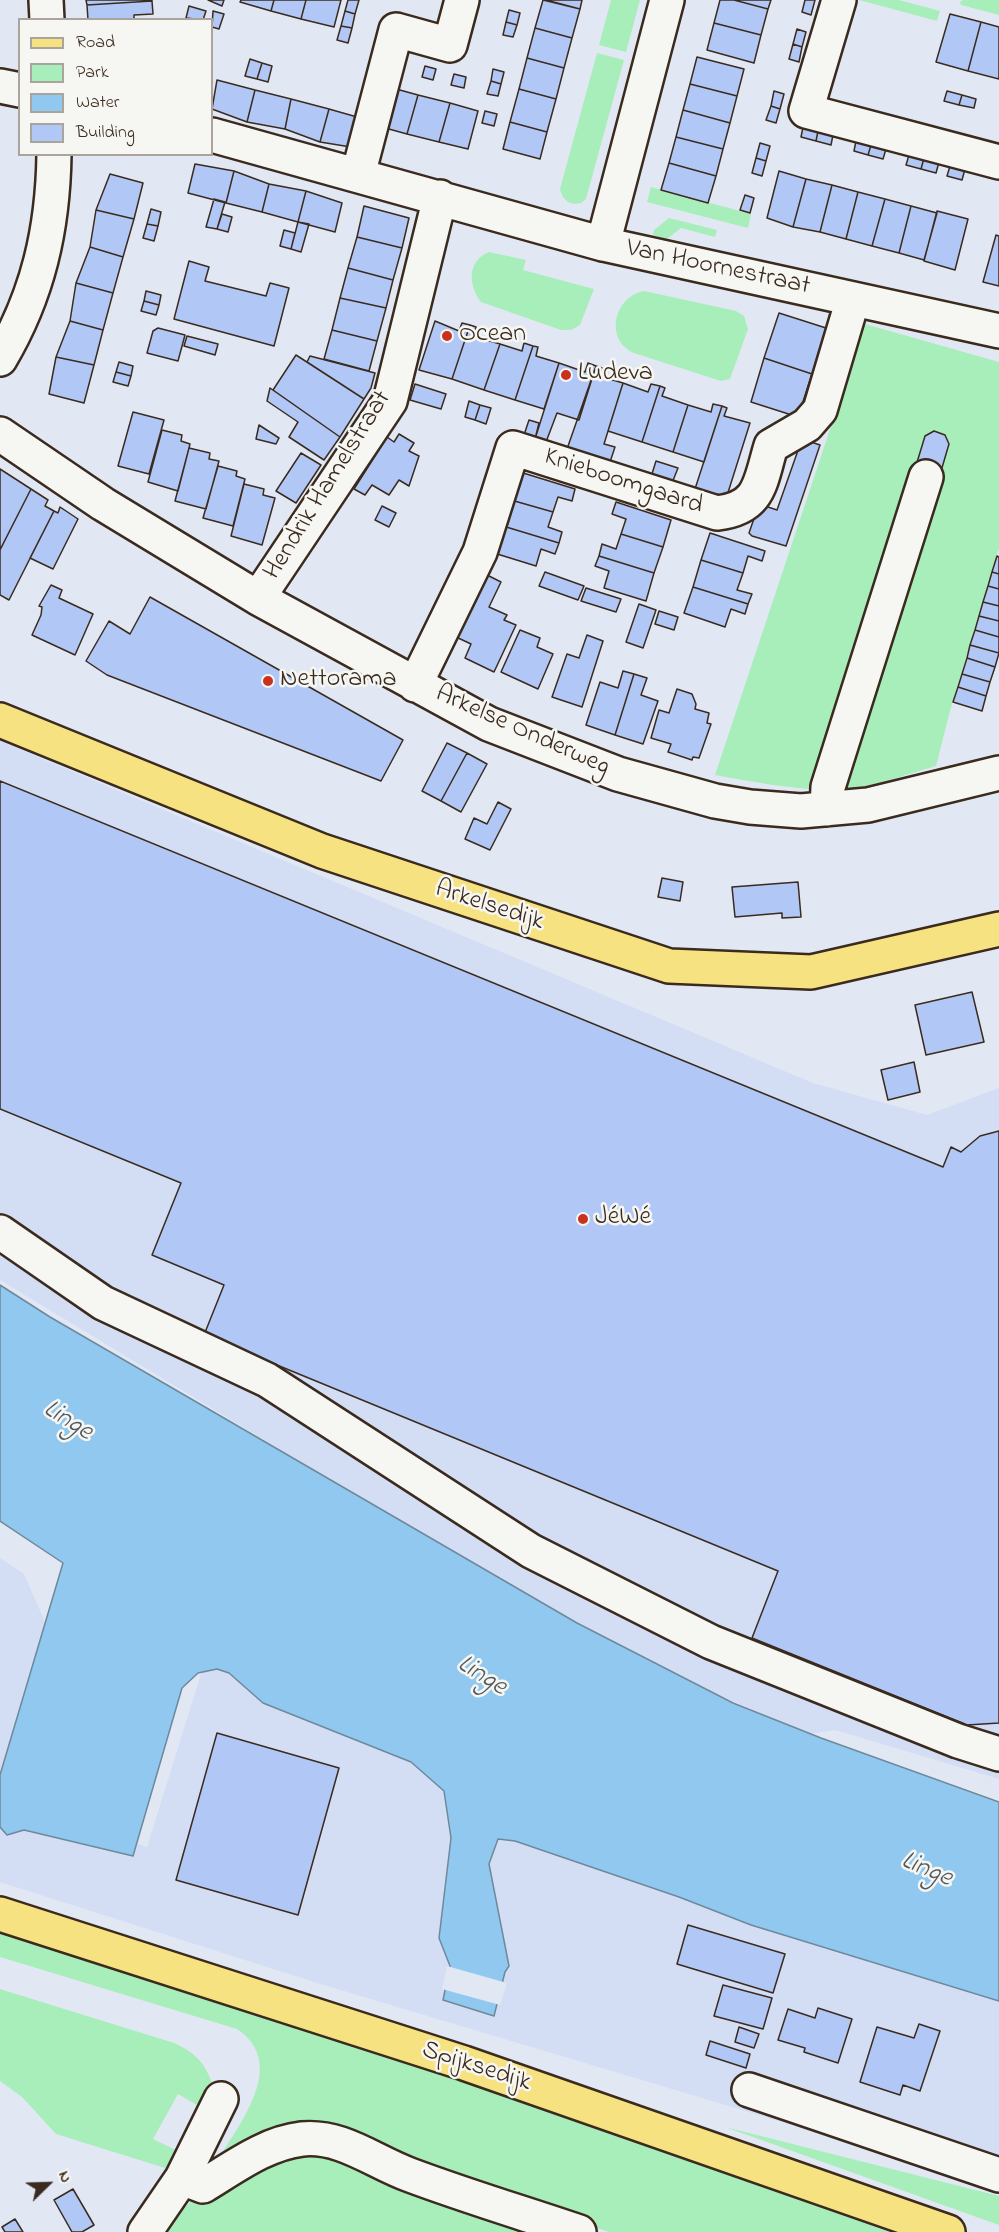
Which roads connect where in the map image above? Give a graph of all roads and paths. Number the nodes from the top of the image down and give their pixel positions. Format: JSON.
{"nodes":[{"id":1,"x":46,"y":0,"type":"edge"},
{"id":2,"x":462,"y":0,"type":"edge"},
{"id":3,"x":667,"y":0,"type":"edge"},
{"id":4,"x":838,"y":0,"type":"edge"},
{"id":5,"x":47,"y":18,"type":"edge"},
{"id":6,"x":0,"y":86,"type":"edge"},
{"id":7,"x":18,"y":90,"type":"edge"},
{"id":8,"x":213,"y":135,"type":"edge"},
{"id":9,"x":54,"y":156,"type":"edge"},
{"id":10,"x":999,"y":162,"type":"edge"},
{"id":11,"x":358,"y":175,"type":"junction"},
{"id":12,"x":440,"y":197,"type":"junction"},
{"id":13,"x":603,"y":244,"type":"junction"},
{"id":14,"x":853,"y":299,"type":"junction"},
{"id":15,"x":999,"y":331,"type":"edge"},
{"id":16,"x":0,"y":359,"type":"edge"},
{"id":17,"x":0,"y":434,"type":"edge"},
{"id":18,"x":926,"y":477,"type":"dead end"},
{"id":19,"x":258,"y":598,"type":"junction"},
{"id":20,"x":415,"y":685,"type":"junction"},
{"id":21,"x":0,"y":720,"type":"edge"},
{"id":22,"x":999,"y":772,"type":"edge"},
{"id":23,"x":827,"y":809,"type":"junction"},
{"id":24,"x":999,"y":929,"type":"edge"},
{"id":25,"x":0,"y":1232,"type":"edge"},
{"id":26,"x":999,"y":1754,"type":"edge"},
{"id":27,"x":0,"y":1914,"type":"edge"},
{"id":28,"x":749,"y":2090,"type":"dead end"},
{"id":29,"x":221,"y":2099,"type":"dead end"},
{"id":30,"x":999,"y":2175,"type":"edge"},
{"id":31,"x":182,"y":2178,"type":"junction"},
{"id":32,"x":145,"y":2232,"type":"edge"},
{"id":33,"x":579,"y":2232,"type":"edge"},
{"id":34,"x":948,"y":2232,"type":"edge"}],
"edges":[{"from":1,"to":5,"type":"street"},
{"from":2,"to":11,"type":"street"},
{"from":3,"to":13,"type":"street"},
{"from":4,"to":10,"type":"street"},
{"from":6,"to":7,"type":"street"},
{"from":8,"to":11,"type":"street","name":"Van Hoornestraat"},
{"from":9,"to":16,"type":"street"},
{"from":11,"to":12,"type":"street","name":"Van Hoornestraat"},
{"from":12,"to":13,"type":"street","name":"Van Hoornestraat"},
{"from":12,"to":19,"type":"street","name":"Hendrik Hamelstraat"},
{"from":13,"to":14,"type":"street","name":"Van Hoornestraat"},
{"from":14,"to":15,"type":"street","name":"Van Hoornestraat"},
{"from":14,"to":20,"type":"street","name":"Knieboomgaard"},
{"from":17,"to":19,"type":"street","name":"Arkelse Onderweg"},
{"from":18,"to":23,"type":"street"},
{"from":19,"to":20,"type":"street","name":"Arkelse Onderweg"},
{"from":20,"to":23,"type":"street","name":"Arkelse Onderweg"},
{"from":21,"to":24,"type":"main road","name":"Arkelsedijk"},
{"from":22,"to":23,"type":"street","name":"Arkelse Onderweg"},
{"from":25,"to":26,"type":"street"},
{"from":27,"to":34,"type":"main road","name":"Spijksedijk"},
{"from":28,"to":30,"type":"street"},
{"from":29,"to":31,"type":"street"},
{"from":31,"to":32,"type":"street"},
{"from":31,"to":33,"type":"street"}]}
